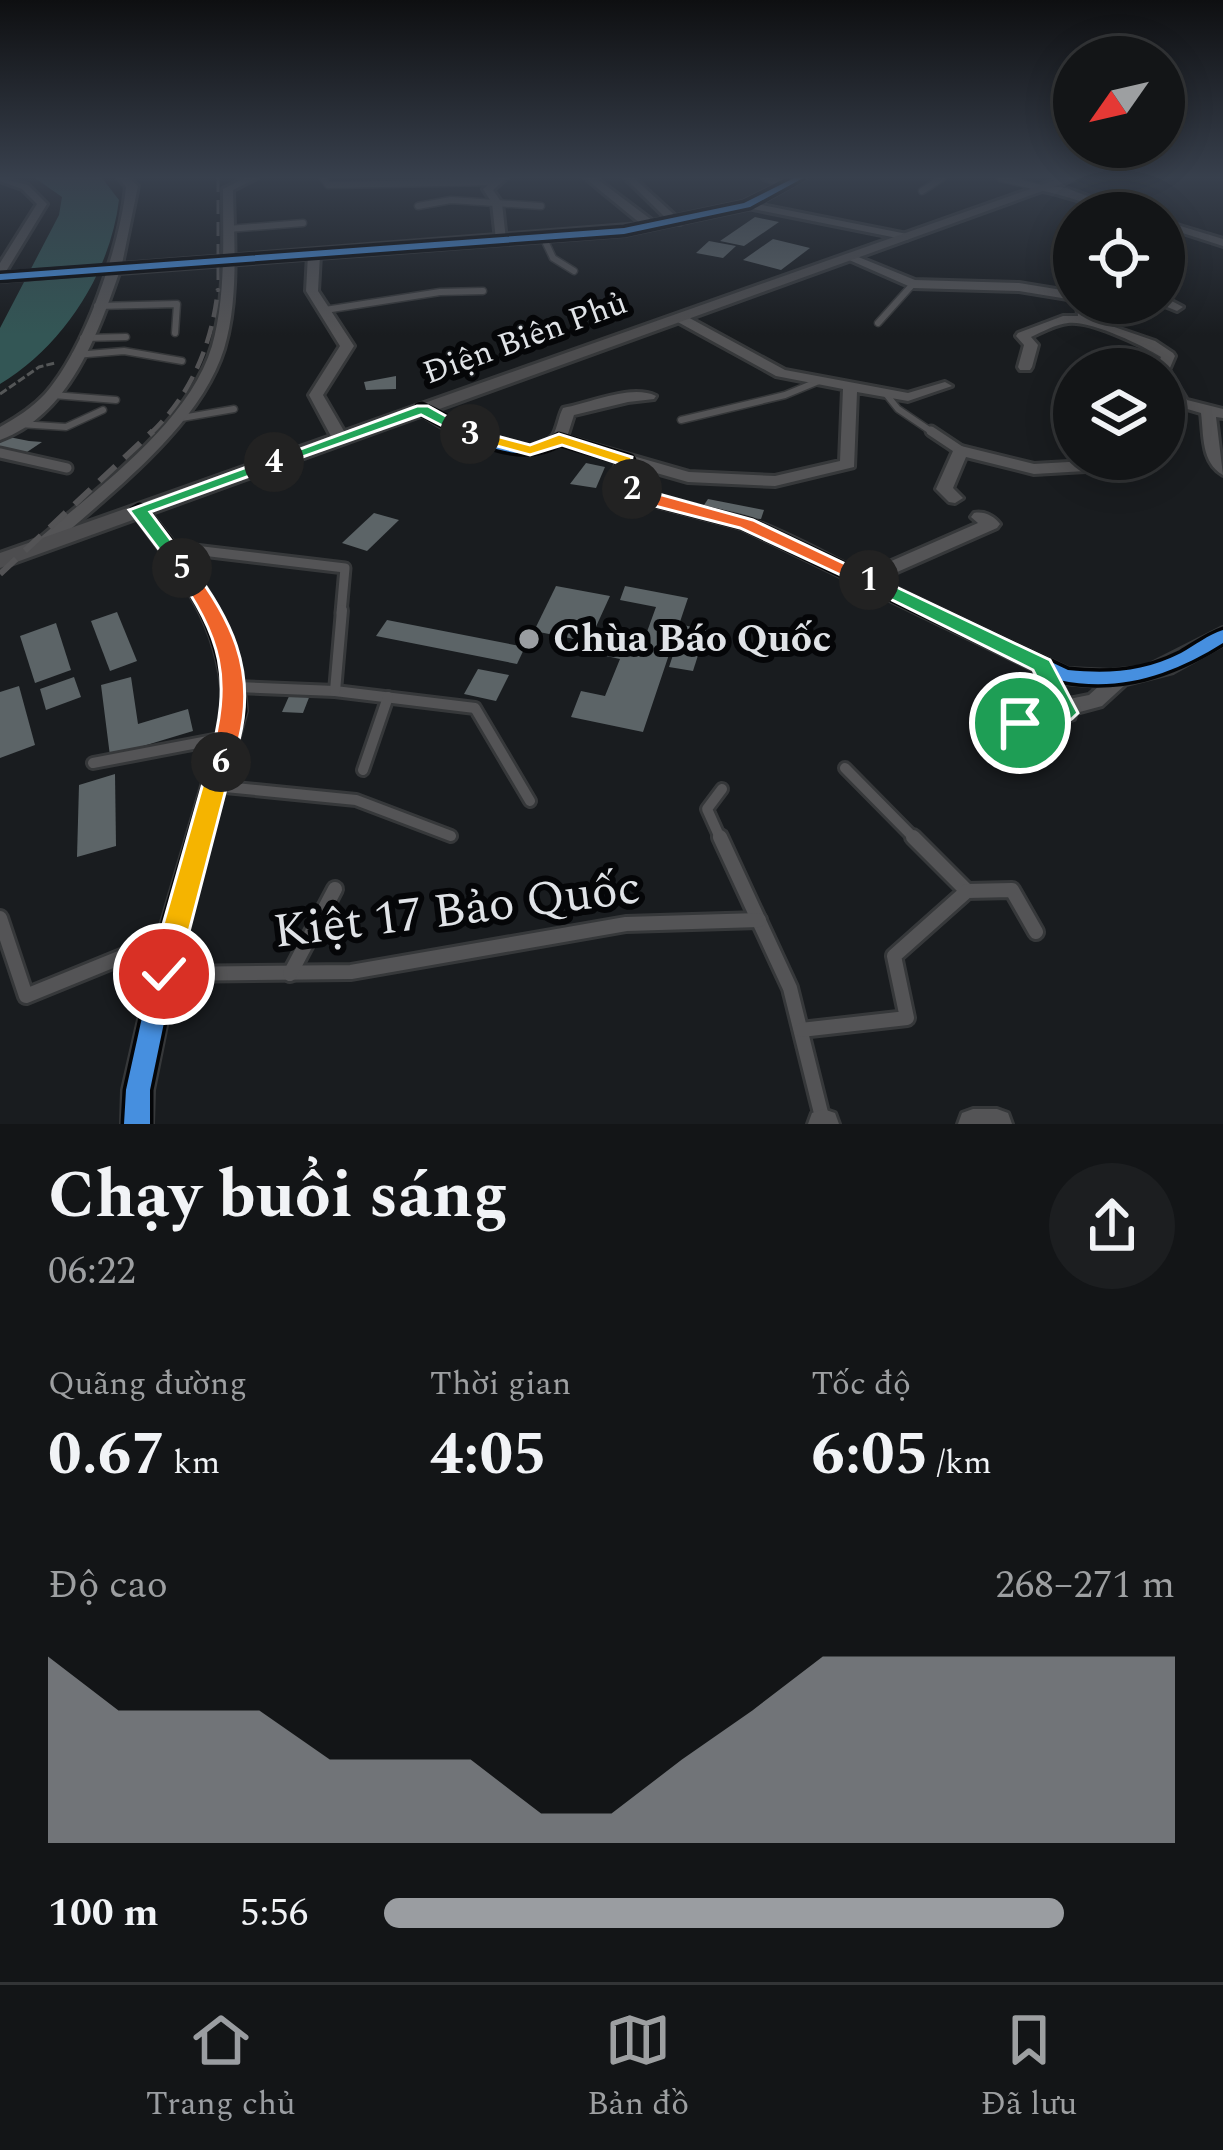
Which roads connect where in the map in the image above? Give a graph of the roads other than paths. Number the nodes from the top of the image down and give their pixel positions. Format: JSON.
{"nodes":[{"id":1,"x":26,"y":230,"type":"edge"},
{"id":2,"x":123,"y":230,"type":"edge"},
{"id":3,"x":228,"y":230,"type":"edge"},
{"id":4,"x":500,"y":230,"type":"edge"},
{"id":5,"x":608,"y":230,"type":"edge"},
{"id":6,"x":874,"y":230,"type":"edge"},
{"id":7,"x":925,"y":230,"type":"edge"},
{"id":8,"x":1185,"y":231,"type":"edge"},
{"id":9,"x":544,"y":237,"type":"junction"},
{"id":10,"x":907,"y":237,"type":"junction"},
{"id":11,"x":501,"y":240,"type":"junction"},
{"id":12,"x":1223,"y":243,"type":"edge"},
{"id":13,"x":314,"y":255,"type":"junction"},
{"id":14,"x":851,"y":257,"type":"junction"},
{"id":15,"x":225,"y":261,"type":"junction"},
{"id":16,"x":108,"y":270,"type":"junction"},
{"id":17,"x":574,"y":271,"type":"dead end"},
{"id":18,"x":0,"y":275,"type":"edge"},
{"id":19,"x":913,"y":284,"type":"junction"},
{"id":20,"x":484,"y":291,"type":"dead end"},
{"id":21,"x":1053,"y":297,"type":"edge"},
{"id":22,"x":97,"y":306,"type":"junction"},
{"id":23,"x":325,"y":310,"type":"junction"},
{"id":24,"x":680,"y":318,"type":"junction"},
{"id":25,"x":878,"y":323,"type":"dead end"},
{"id":26,"x":1053,"y":324,"type":"edge"},
{"id":27,"x":1115,"y":324,"type":"edge"},
{"id":28,"x":175,"y":333,"type":"dead end"},
{"id":29,"x":83,"y":338,"type":"junction"},
{"id":30,"x":126,"y":338,"type":"dead end"},
{"id":31,"x":1156,"y":348,"type":"edge"},
{"id":32,"x":74,"y":356,"type":"junction"},
{"id":33,"x":182,"y":361,"type":"dead end"},
{"id":34,"x":1024,"y":367,"type":"dead end"},
{"id":35,"x":819,"y":381,"type":"junction"},
{"id":36,"x":945,"y":386,"type":"dead end"},
{"id":37,"x":850,"y":388,"type":"junction"},
{"id":38,"x":52,"y":394,"type":"junction"},
{"id":39,"x":886,"y":394,"type":"junction"},
{"id":40,"x":649,"y":396,"type":"dead end"},
{"id":41,"x":116,"y":400,"type":"dead end"},
{"id":42,"x":1185,"y":404,"type":"edge"},
{"id":43,"x":234,"y":409,"type":"dead end"},
{"id":44,"x":422,"y":409,"type":"junction"},
{"id":45,"x":103,"y":410,"type":"dead end"},
{"id":46,"x":1216,"y":412,"type":"edge"},
{"id":47,"x":176,"y":419,"type":"junction"},
{"id":48,"x":681,"y":419,"type":"dead end"},
{"id":49,"x":19,"y":424,"type":"junction"},
{"id":50,"x":0,"y":435,"type":"edge"},
{"id":51,"x":340,"y":438,"type":"junction"},
{"id":52,"x":559,"y":439,"type":"junction"},
{"id":53,"x":961,"y":452,"type":"junction"},
{"id":54,"x":0,"y":453,"type":"edge"},
{"id":55,"x":626,"y":460,"type":"junction"},
{"id":56,"x":67,"y":468,"type":"dead end"},
{"id":57,"x":1053,"y":468,"type":"edge"},
{"id":58,"x":1223,"y":470,"type":"edge"},
{"id":59,"x":955,"y":498,"type":"dead end"},
{"id":60,"x":139,"y":510,"type":"junction"},
{"id":61,"x":980,"y":517,"type":"dead end"},
{"id":62,"x":40,"y":547,"type":"junction"},
{"id":63,"x":166,"y":547,"type":"junction"},
{"id":64,"x":0,"y":561,"type":"edge"},
{"id":65,"x":866,"y":579,"type":"junction"},
{"id":66,"x":1223,"y":635,"type":"edge"},
{"id":67,"x":1042,"y":665,"type":"junction"},
{"id":68,"x":1117,"y":682,"type":"junction"},
{"id":69,"x":236,"y":687,"type":"junction"},
{"id":70,"x":335,"y":691,"type":"junction"},
{"id":71,"x":388,"y":697,"type":"junction"},
{"id":72,"x":988,"y":701,"type":"dead end"},
{"id":73,"x":1067,"y":707,"type":"junction"},
{"id":74,"x":227,"y":738,"type":"junction"},
{"id":75,"x":93,"y":763,"type":"dead end"},
{"id":76,"x":845,"y":768,"type":"dead end"},
{"id":77,"x":363,"y":770,"type":"dead end"},
{"id":78,"x":215,"y":786,"type":"junction"},
{"id":79,"x":722,"y":789,"type":"dead end"},
{"id":80,"x":530,"y":800,"type":"dead end"},
{"id":81,"x":451,"y":836,"type":"dead end"},
{"id":82,"x":334,"y":889,"type":"dead end"},
{"id":83,"x":967,"y":891,"type":"junction"},
{"id":84,"x":0,"y":918,"type":"edge"},
{"id":85,"x":759,"y":920,"type":"junction"},
{"id":86,"x":1036,"y":932,"type":"dead end"},
{"id":87,"x":171,"y":936,"type":"junction"},
{"id":88,"x":164,"y":974,"type":"junction"},
{"id":89,"x":290,"y":974,"type":"junction"},
{"id":90,"x":801,"y":1030,"type":"junction"},
{"id":91,"x":137,"y":1124,"type":"edge"},
{"id":92,"x":824,"y":1124,"type":"edge"},
{"id":93,"x":973,"y":1124,"type":"edge"},
{"id":94,"x":997,"y":1124,"type":"edge"}],
"edges":[{"from":1,"to":18,"type":"street"},
{"from":2,"to":16,"type":"street"},
{"from":3,"to":15,"type":"street"},
{"from":4,"to":11,"type":"street"},
{"from":5,"to":9,"type":"street"},
{"from":6,"to":10,"type":"street"},
{"from":7,"to":10,"type":"main road","name":"Điện Biên Phủ"},
{"from":8,"to":12,"type":"street"},
{"from":9,"to":11,"type":"street"},
{"from":9,"to":17,"type":"lane"},
{"from":10,"to":14,"type":"main road","name":"Điện Biên Phủ"},
{"from":11,"to":13,"type":"street"},
{"from":13,"to":15,"type":"street"},
{"from":13,"to":23,"type":"street"},
{"from":14,"to":19,"type":"street"},
{"from":14,"to":24,"type":"main road","name":"Điện Biên Phủ"},
{"from":15,"to":16,"type":"street"},
{"from":15,"to":47,"type":"street"},
{"from":16,"to":18,"type":"street"},
{"from":16,"to":22,"type":"street"},
{"from":19,"to":21,"type":"street"},
{"from":19,"to":25,"type":"lane"},
{"from":20,"to":23,"type":"lane"},
{"from":22,"to":28,"type":"lane"},
{"from":22,"to":29,"type":"street"},
{"from":23,"to":51,"type":"street"},
{"from":24,"to":35,"type":"street"},
{"from":24,"to":44,"type":"main road","name":"Điện Biên Phủ"},
{"from":26,"to":34,"type":"street"},
{"from":27,"to":31,"type":"street"},
{"from":29,"to":30,"type":"lane"},
{"from":29,"to":32,"type":"street"},
{"from":32,"to":33,"type":"lane"},
{"from":32,"to":38,"type":"street"},
{"from":35,"to":37,"type":"street"},
{"from":35,"to":48,"type":"lane"},
{"from":36,"to":39,"type":"street"},
{"from":37,"to":39,"type":"street"},
{"from":37,"to":55,"type":"street"},
{"from":38,"to":41,"type":"lane"},
{"from":38,"to":49,"type":"street"},
{"from":39,"to":53,"type":"lane"},
{"from":40,"to":52,"type":"street"},
{"from":42,"to":46,"type":"street"},
{"from":43,"to":47,"type":"lane"},
{"from":44,"to":51,"type":"main road","name":"Điện Biên Phủ"},
{"from":44,"to":52,"type":"street"},
{"from":45,"to":49,"type":"lane"},
{"from":46,"to":58,"type":"street"},
{"from":47,"to":62,"type":"street"},
{"from":49,"to":50,"type":"street"},
{"from":51,"to":60,"type":"main road","name":"Điện Biên Phủ"},
{"from":52,"to":55,"type":"street"},
{"from":53,"to":57,"type":"street"},
{"from":53,"to":59,"type":"street"},
{"from":54,"to":56,"type":"lane"},
{"from":55,"to":65,"type":"street"},
{"from":60,"to":62,"type":"main road","name":"Điện Biên Phủ"},
{"from":60,"to":63,"type":"street"},
{"from":61,"to":65,"type":"street"},
{"from":62,"to":64,"type":"main road","name":"Điện Biên Phủ"},
{"from":63,"to":69,"type":"street"},
{"from":63,"to":70,"type":"lane"},
{"from":65,"to":67,"type":"street"},
{"from":66,"to":68,"type":"street"},
{"from":67,"to":68,"type":"street"},
{"from":67,"to":73,"type":"street"},
{"from":68,"to":73,"type":"street"},
{"from":69,"to":70,"type":"lane"},
{"from":69,"to":74,"type":"street"},
{"from":70,"to":71,"type":"lane"},
{"from":71,"to":77,"type":"lane"},
{"from":71,"to":80,"type":"lane"},
{"from":72,"to":73,"type":"street"},
{"from":74,"to":75,"type":"lane"},
{"from":74,"to":78,"type":"street"},
{"from":76,"to":83,"type":"lane"},
{"from":78,"to":81,"type":"lane"},
{"from":78,"to":87,"type":"street"},
{"from":79,"to":85,"type":"lane"},
{"from":82,"to":89,"type":"lane"},
{"from":83,"to":86,"type":"lane"},
{"from":83,"to":90,"type":"lane"},
{"from":84,"to":87,"type":"lane"},
{"from":85,"to":89,"type":"lane","name":"Kiệt 17 Bảo Quốc"},
{"from":85,"to":90,"type":"lane"},
{"from":87,"to":88,"type":"street"},
{"from":88,"to":89,"type":"lane","name":"Kiệt 17 Bảo Quốc"},
{"from":88,"to":91,"type":"street"},
{"from":90,"to":92,"type":"lane"},
{"from":93,"to":94,"type":"street"}]}
